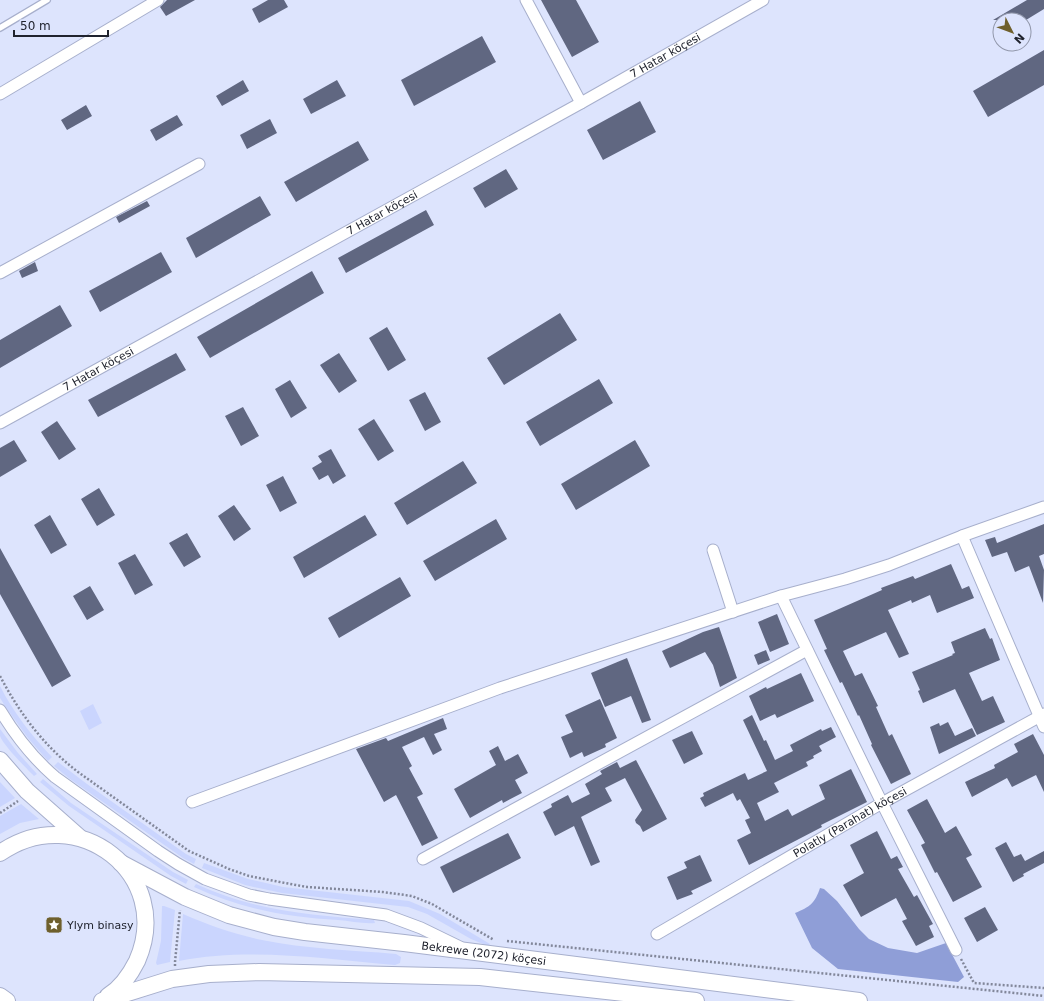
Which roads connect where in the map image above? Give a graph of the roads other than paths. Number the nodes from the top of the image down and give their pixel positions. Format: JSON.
{"nodes":[{"id":1,"x":47,"y":0,"type":"edge"},
{"id":2,"x":158,"y":0,"type":"edge"},
{"id":3,"x":526,"y":0,"type":"edge"},
{"id":4,"x":763,"y":0,"type":"edge"},
{"id":5,"x":0,"y":28,"type":"edge"},
{"id":6,"x":0,"y":94,"type":"edge"},
{"id":7,"x":581,"y":103,"type":"junction"},
{"id":8,"x":199,"y":164,"type":"dead end"},
{"id":9,"x":0,"y":273,"type":"edge"},
{"id":10,"x":0,"y":422,"type":"edge"},
{"id":11,"x":1044,"y":507,"type":"edge"},
{"id":12,"x":962,"y":536,"type":"junction"},
{"id":13,"x":713,"y":550,"type":"dead end"},
{"id":14,"x":781,"y":596,"type":"junction"},
{"id":15,"x":733,"y":612,"type":"junction"},
{"id":16,"x":807,"y":650,"type":"junction"},
{"id":17,"x":0,"y":710,"type":"edge"},
{"id":18,"x":1041,"y":715,"type":"edge"},
{"id":19,"x":1044,"y":727,"type":"edge"},
{"id":20,"x":0,"y":760,"type":"edge"},
{"id":21,"x":192,"y":802,"type":"dead end"},
{"id":22,"x":882,"y":803,"type":"junction"},
{"id":23,"x":79,"y":838,"type":"junction"},
{"id":24,"x":0,"y":853,"type":"edge"},
{"id":25,"x":423,"y":859,"type":"dead end"},
{"id":26,"x":121,"y":863,"type":"junction"},
{"id":27,"x":657,"y":934,"type":"dead end"},
{"id":28,"x":956,"y":950,"type":"road end"},
{"id":29,"x":471,"y":952,"type":"junction"},
{"id":30,"x":0,"y":996,"type":"edge"},
{"id":31,"x":7,"y":1001,"type":"edge"},
{"id":32,"x":102,"y":1001,"type":"edge"},
{"id":33,"x":696,"y":1001,"type":"edge"},
{"id":34,"x":859,"y":1001,"type":"edge"}],
"edges":[{"from":1,"to":5,"type":"lane"},
{"from":2,"to":6,"type":"street"},
{"from":3,"to":7,"type":"street"},
{"from":4,"to":7,"type":"street","name":"7 Hatar köçesi"},
{"from":7,"to":10,"type":"street","name":"7 Hatar köçesi"},
{"from":8,"to":9,"type":"street"},
{"from":11,"to":12,"type":"street"},
{"from":12,"to":14,"type":"street"},
{"from":12,"to":18,"type":"street"},
{"from":13,"to":15,"type":"street"},
{"from":14,"to":15,"type":"street"},
{"from":14,"to":16,"type":"street"},
{"from":15,"to":21,"type":"street"},
{"from":16,"to":22,"type":"street"},
{"from":16,"to":25,"type":"street"},
{"from":17,"to":29,"type":"street"},
{"from":18,"to":19,"type":"street"},
{"from":18,"to":22,"type":"street","name":"Polatly (Parahat) köçesi"},
{"from":20,"to":23,"type":"main road"},
{"from":22,"to":27,"type":"street","name":"Polatly (Parahat) köçesi"},
{"from":22,"to":28,"type":"street"},
{"from":23,"to":24,"type":"main road","name":"Bekrewe (2072) köçesi"},
{"from":23,"to":26,"type":"main road","name":"Bekrewe (2072) köçesi"},
{"from":26,"to":29,"type":"main road","name":"Bekrewe (2072) köçesi"},
{"from":26,"to":32,"type":"main road","name":"Bekrewe (2072) köçesi"},
{"from":29,"to":34,"type":"main road","name":"Bekrewe (2072) köçesi"},
{"from":30,"to":31,"type":"main road"},
{"from":32,"to":33,"type":"main road","name":"Bekrewe (2072) köçesi"}]}
